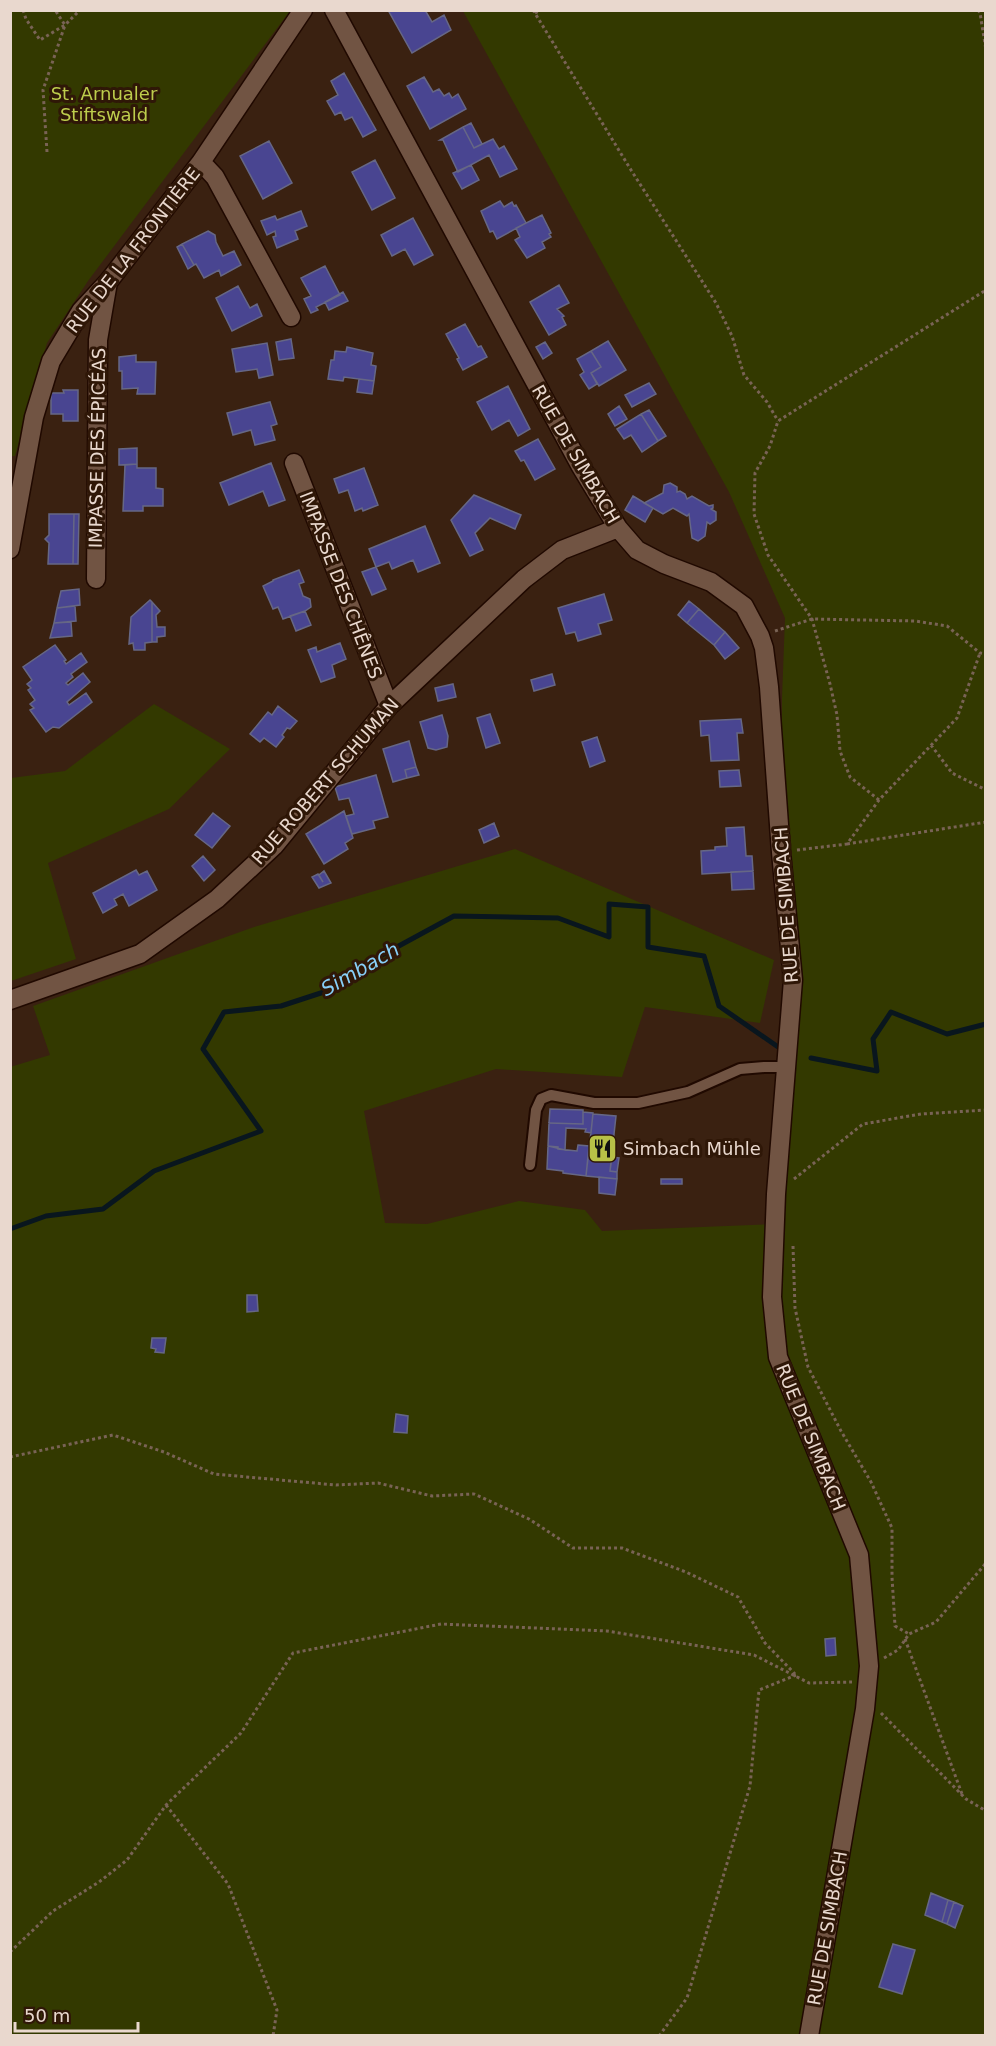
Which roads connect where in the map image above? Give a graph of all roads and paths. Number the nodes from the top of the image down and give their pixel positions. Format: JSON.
{"nodes":[{"id":1,"x":23,"y":10,"type":"edge"},
{"id":2,"x":55,"y":10,"type":"edge"},
{"id":3,"x":80,"y":10,"type":"edge"},
{"id":4,"x":303,"y":10,"type":"edge"},
{"id":5,"x":334,"y":10,"type":"edge"},
{"id":6,"x":541,"y":10,"type":"edge"},
{"id":7,"x":978,"y":10,"type":"edge"},
{"id":8,"x":534,"y":12,"type":"edge"},
{"id":9,"x":65,"y":25,"type":"junction"},
{"id":10,"x":986,"y":50,"type":"edge"},
{"id":11,"x":47,"y":152,"type":"dead end"},
{"id":12,"x":201,"y":162,"type":"junction"},
{"id":13,"x":108,"y":282,"type":"junction"},
{"id":14,"x":986,"y":290,"type":"edge"},
{"id":15,"x":291,"y":317,"type":"dead end"},
{"id":16,"x":778,"y":421,"type":"junction"},
{"id":17,"x":294,"y":463,"type":"dead end"},
{"id":18,"x":618,"y":528,"type":"junction"},
{"id":19,"x":10,"y":549,"type":"edge"},
{"id":20,"x":96,"y":579,"type":"dead end"},
{"id":21,"x":812,"y":619,"type":"junction"},
{"id":22,"x":760,"y":636,"type":"junction"},
{"id":23,"x":980,"y":654,"type":"junction"},
{"id":24,"x":986,"y":654,"type":"edge"},
{"id":25,"x":389,"y":706,"type":"junction"},
{"id":26,"x":931,"y":745,"type":"junction"},
{"id":27,"x":986,"y":790,"type":"edge"},
{"id":28,"x":879,"y":800,"type":"junction"},
{"id":29,"x":986,"y":822,"type":"edge"},
{"id":30,"x":847,"y":844,"type":"junction"},
{"id":31,"x":781,"y":852,"type":"junction"},
{"id":32,"x":10,"y":1000,"type":"edge"},
{"id":33,"x":786,"y":1067,"type":"junction"},
{"id":34,"x":986,"y":1110,"type":"edge"},
{"id":35,"x":530,"y":1165,"type":"dead end"},
{"id":36,"x":776,"y":1194,"type":"junction"},
{"id":37,"x":792,"y":1236,"type":"dead end"},
{"id":38,"x":10,"y":1457,"type":"edge"},
{"id":39,"x":986,"y":1563,"type":"edge"},
{"id":40,"x":909,"y":1634,"type":"junction"},
{"id":41,"x":905,"y":1639,"type":"junction"},
{"id":42,"x":796,"y":1675,"type":"junction"},
{"id":43,"x":868,"y":1675,"type":"junction"},
{"id":44,"x":865,"y":1709,"type":"junction"},
{"id":45,"x":962,"y":1794,"type":"junction"},
{"id":46,"x":166,"y":1805,"type":"junction"},
{"id":47,"x":986,"y":1811,"type":"edge"},
{"id":48,"x":10,"y":1952,"type":"edge"},
{"id":49,"x":273,"y":2036,"type":"edge"},
{"id":50,"x":659,"y":2036,"type":"edge"},
{"id":51,"x":809,"y":2036,"type":"edge"}],
"edges":[{"from":1,"to":9,"type":"path"},
{"from":2,"to":9,"type":"path"},
{"from":3,"to":9,"type":"path"},
{"from":4,"to":12,"type":"street","name":"RUE DE LA FRONTIÈRE"},
{"from":5,"to":18,"type":"street","name":"RUE DE SIMBACH"},
{"from":6,"to":8,"type":"path"},
{"from":7,"to":10,"type":"path"},
{"from":8,"to":16,"type":"path"},
{"from":9,"to":11,"type":"path"},
{"from":12,"to":13,"type":"street","name":"RUE DE LA FRONTIÈRE"},
{"from":12,"to":15,"type":"street"},
{"from":13,"to":19,"type":"street","name":"RUE DE LA FRONTIÈRE"},
{"from":13,"to":20,"type":"street","name":"IMPASSE DES ÉPICÉAS"},
{"from":14,"to":16,"type":"path"},
{"from":16,"to":21,"type":"path"},
{"from":17,"to":25,"type":"street","name":"IMPASSE DES CHÊNES"},
{"from":18,"to":22,"type":"street","name":"RUE DE SIMBACH"},
{"from":18,"to":25,"type":"street","name":"RUE ROBERT SCHUMAN"},
{"from":21,"to":22,"type":"path"},
{"from":21,"to":23,"type":"path"},
{"from":21,"to":28,"type":"path"},
{"from":22,"to":31,"type":"street","name":"RUE DE SIMBACH"},
{"from":23,"to":24,"type":"path"},
{"from":23,"to":26,"type":"path"},
{"from":25,"to":32,"type":"street","name":"RUE ROBERT SCHUMAN"},
{"from":26,"to":27,"type":"path"},
{"from":26,"to":28,"type":"path"},
{"from":28,"to":30,"type":"path"},
{"from":29,"to":30,"type":"path"},
{"from":30,"to":31,"type":"path"},
{"from":31,"to":33,"type":"street","name":"RUE DE SIMBACH"},
{"from":33,"to":35,"type":"lane"},
{"from":33,"to":36,"type":"street","name":"RUE DE SIMBACH"},
{"from":34,"to":36,"type":"path"},
{"from":36,"to":43,"type":"street","name":"RUE DE SIMBACH"},
{"from":37,"to":40,"type":"path"},
{"from":38,"to":42,"type":"path"},
{"from":39,"to":40,"type":"path"},
{"from":40,"to":41,"type":"path"},
{"from":41,"to":43,"type":"path"},
{"from":41,"to":45,"type":"path"},
{"from":42,"to":43,"type":"path"},
{"from":42,"to":46,"type":"path"},
{"from":42,"to":50,"type":"path"},
{"from":43,"to":44,"type":"street","name":"RUE DE SIMBACH"},
{"from":44,"to":45,"type":"path"},
{"from":44,"to":51,"type":"street","name":"RUE DE SIMBACH"},
{"from":45,"to":47,"type":"path"},
{"from":46,"to":48,"type":"path"},
{"from":46,"to":49,"type":"path"}]}
